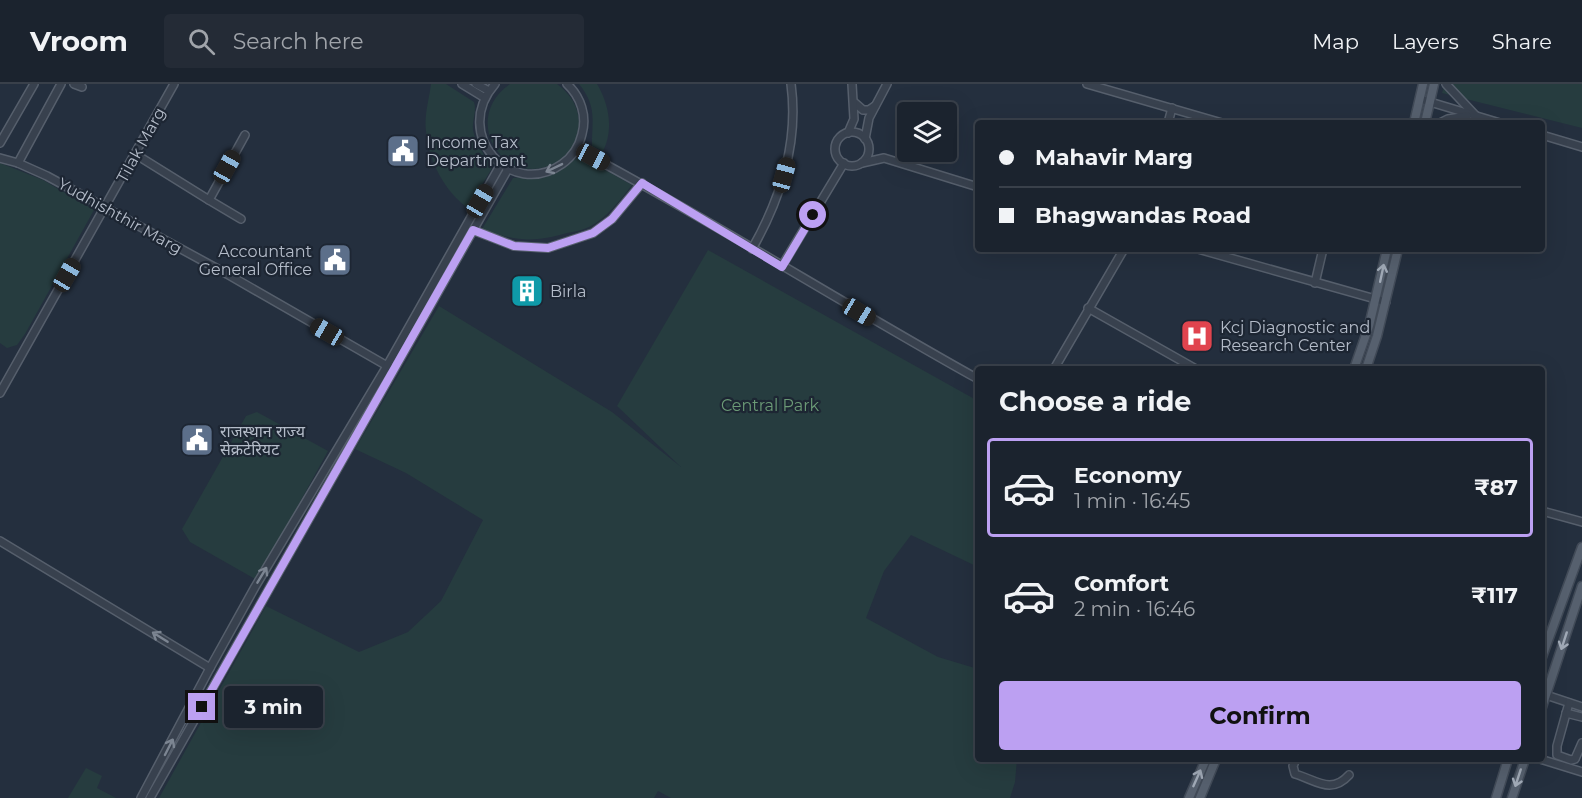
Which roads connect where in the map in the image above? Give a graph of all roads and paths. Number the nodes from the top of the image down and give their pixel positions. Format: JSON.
{"nodes":[{"id":1,"x":34,"y":84,"type":"edge"},
{"id":2,"x":61,"y":84,"type":"edge"},
{"id":3,"x":74,"y":84,"type":"edge"},
{"id":4,"x":174,"y":84,"type":"edge"},
{"id":5,"x":462,"y":84,"type":"edge"},
{"id":6,"x":476,"y":84,"type":"edge"},
{"id":7,"x":495,"y":84,"type":"edge"},
{"id":8,"x":567,"y":84,"type":"edge"},
{"id":9,"x":791,"y":84,"type":"edge"},
{"id":10,"x":852,"y":84,"type":"edge"},
{"id":11,"x":887,"y":84,"type":"edge"},
{"id":12,"x":1087,"y":84,"type":"edge"},
{"id":13,"x":1423,"y":84,"type":"edge"},
{"id":14,"x":1434,"y":84,"type":"edge"},
{"id":15,"x":1446,"y":84,"type":"edge"},
{"id":16,"x":82,"y":87,"type":"dead end"},
{"id":17,"x":487,"y":94,"type":"junction"},
{"id":18,"x":1420,"y":99,"type":"junction"},
{"id":19,"x":854,"y":100,"type":"junction"},
{"id":20,"x":1430,"y":102,"type":"junction"},
{"id":21,"x":875,"y":106,"type":"junction"},
{"id":22,"x":1172,"y":108,"type":"junction"},
{"id":23,"x":1475,"y":116,"type":"junction"},
{"id":24,"x":1169,"y":120,"type":"edge"},
{"id":25,"x":1212,"y":120,"type":"edge"},
{"id":26,"x":1415,"y":120,"type":"edge"},
{"id":27,"x":1426,"y":120,"type":"edge"},
{"id":28,"x":1445,"y":120,"type":"edge"},
{"id":29,"x":1489,"y":120,"type":"edge"},
{"id":30,"x":848,"y":133,"type":"junction"},
{"id":31,"x":245,"y":135,"type":"dead end"},
{"id":32,"x":1545,"y":136,"type":"edge"},
{"id":33,"x":865,"y":139,"type":"junction"},
{"id":34,"x":0,"y":143,"type":"edge"},
{"id":35,"x":1582,"y":147,"type":"edge"},
{"id":36,"x":577,"y":148,"type":"junction"},
{"id":37,"x":869,"y":149,"type":"junction"},
{"id":38,"x":135,"y":154,"type":"junction"},
{"id":39,"x":0,"y":158,"type":"edge"},
{"id":40,"x":884,"y":158,"type":"junction"},
{"id":41,"x":18,"y":163,"type":"junction"},
{"id":42,"x":844,"y":163,"type":"junction"},
{"id":43,"x":862,"y":163,"type":"junction"},
{"id":44,"x":505,"y":166,"type":"junction"},
{"id":45,"x":642,"y":183,"type":"junction"},
{"id":46,"x":975,"y":186,"type":"edge"},
{"id":47,"x":209,"y":200,"type":"junction"},
{"id":48,"x":105,"y":208,"type":"junction"},
{"id":49,"x":241,"y":219,"type":"dead end"},
{"id":50,"x":473,"y":230,"type":"junction"},
{"id":51,"x":752,"y":249,"type":"junction"},
{"id":52,"x":1122,"y":252,"type":"edge"},
{"id":53,"x":1208,"y":252,"type":"edge"},
{"id":54,"x":1322,"y":252,"type":"edge"},
{"id":55,"x":1386,"y":252,"type":"edge"},
{"id":56,"x":1397,"y":252,"type":"edge"},
{"id":57,"x":782,"y":267,"type":"junction"},
{"id":58,"x":1316,"y":283,"type":"junction"},
{"id":59,"x":1376,"y":300,"type":"junction"},
{"id":60,"x":1386,"y":302,"type":"junction"},
{"id":61,"x":1088,"y":309,"type":"junction"},
{"id":62,"x":1056,"y":366,"type":"edge"},
{"id":63,"x":1191,"y":366,"type":"edge"},
{"id":64,"x":1355,"y":366,"type":"edge"},
{"id":65,"x":1367,"y":366,"type":"edge"},
{"id":66,"x":390,"y":368,"type":"junction"},
{"id":67,"x":975,"y":377,"type":"edge"},
{"id":68,"x":0,"y":393,"type":"edge"},
{"id":69,"x":1545,"y":512,"type":"edge"},
{"id":70,"x":1582,"y":522,"type":"edge"},
{"id":71,"x":0,"y":541,"type":"edge"},
{"id":72,"x":1582,"y":548,"type":"edge"},
{"id":73,"x":1582,"y":586,"type":"edge"},
{"id":74,"x":1545,"y":649,"type":"edge"},
{"id":75,"x":210,"y":668,"type":"junction"},
{"id":76,"x":1546,"y":695,"type":"junction"},
{"id":77,"x":1545,"y":698,"type":"edge"},
{"id":78,"x":1569,"y":703,"type":"junction"},
{"id":79,"x":1582,"y":707,"type":"edge"},
{"id":80,"x":1566,"y":713,"type":"junction"},
{"id":81,"x":1582,"y":717,"type":"edge"},
{"id":82,"x":1582,"y":742,"type":"edge"},
{"id":83,"x":1545,"y":761,"type":"edge"},
{"id":84,"x":1205,"y":762,"type":"edge"},
{"id":85,"x":1215,"y":762,"type":"edge"},
{"id":86,"x":1295,"y":762,"type":"edge"},
{"id":87,"x":1507,"y":762,"type":"edge"},
{"id":88,"x":1524,"y":762,"type":"edge"},
{"id":89,"x":1582,"y":772,"type":"edge"},
{"id":90,"x":1348,"y":775,"type":"dead end"},
{"id":91,"x":141,"y":798,"type":"edge"},
{"id":92,"x":150,"y":798,"type":"edge"},
{"id":93,"x":1189,"y":798,"type":"edge"},
{"id":94,"x":1202,"y":798,"type":"edge"},
{"id":95,"x":1496,"y":798,"type":"edge"},
{"id":96,"x":1512,"y":798,"type":"edge"}],
"edges":[{"from":1,"to":34,"type":"street"},
{"from":2,"to":41,"type":"street"},
{"from":3,"to":16,"type":"street"},
{"from":4,"to":38,"type":"street","name":"Tilak Marg"},
{"from":5,"to":17,"type":"street"},
{"from":6,"to":17,"type":"street"},
{"from":7,"to":17,"type":"street"},
{"from":8,"to":36,"type":"street"},
{"from":9,"to":51,"type":"street"},
{"from":10,"to":19,"type":"street"},
{"from":11,"to":21,"type":"street"},
{"from":12,"to":22,"type":"street"},
{"from":13,"to":18,"type":"main road"},
{"from":14,"to":20,"type":"main road"},
{"from":15,"to":23,"type":"street"},
{"from":17,"to":44,"type":"street"},
{"from":18,"to":20,"type":"street"},
{"from":18,"to":26,"type":"main road"},
{"from":19,"to":21,"type":"street"},
{"from":19,"to":30,"type":"street"},
{"from":20,"to":23,"type":"street"},
{"from":20,"to":27,"type":"main road"},
{"from":21,"to":33,"type":"street"},
{"from":22,"to":24,"type":"street"},
{"from":22,"to":25,"type":"street"},
{"from":23,"to":28,"type":"street"},
{"from":23,"to":29,"type":"street"},
{"from":30,"to":33,"type":"street"},
{"from":30,"to":42,"type":"street"},
{"from":31,"to":47,"type":"street"},
{"from":32,"to":35,"type":"street"},
{"from":33,"to":37,"type":"street"},
{"from":36,"to":44,"type":"street","one_way":true},
{"from":36,"to":45,"type":"street"},
{"from":37,"to":40,"type":"street"},
{"from":37,"to":43,"type":"street"},
{"from":38,"to":47,"type":"street"},
{"from":38,"to":48,"type":"street","name":"Tilak Marg"},
{"from":39,"to":41,"type":"street","name":"Yudhishthir Marg"},
{"from":40,"to":43,"type":"street"},
{"from":40,"to":46,"type":"street"},
{"from":41,"to":48,"type":"street","name":"Yudhishthir Marg"},
{"from":42,"to":43,"type":"street"},
{"from":42,"to":57,"type":"street"},
{"from":44,"to":50,"type":"street"},
{"from":44,"to":66,"type":"street"},
{"from":45,"to":50,"type":"street"},
{"from":45,"to":51,"type":"street"},
{"from":47,"to":49,"type":"street"},
{"from":48,"to":66,"type":"street","name":"Yudhishthir Marg"},
{"from":48,"to":68,"type":"street","name":"Tilak Marg"},
{"from":50,"to":66,"type":"street"},
{"from":51,"to":57,"type":"street"},
{"from":52,"to":61,"type":"street"},
{"from":53,"to":58,"type":"street"},
{"from":54,"to":58,"type":"street"},
{"from":59,"to":55,"type":"main road","one_way":true},
{"from":56,"to":60,"type":"main road"},
{"from":57,"to":67,"type":"street"},
{"from":58,"to":59,"type":"street"},
{"from":59,"to":60,"type":"street"},
{"from":59,"to":64,"type":"main road"},
{"from":60,"to":65,"type":"main road"},
{"from":61,"to":62,"type":"street"},
{"from":61,"to":63,"type":"street"},
{"from":75,"to":66,"type":"street","one_way":true},
{"from":66,"to":92,"type":"street"},
{"from":69,"to":70,"type":"street"},
{"from":75,"to":71,"type":"street","one_way":true},
{"from":72,"to":74,"type":"main road"},
{"from":73,"to":76,"type":"main road","one_way":true},
{"from":91,"to":75,"type":"street","one_way":true},
{"from":76,"to":77,"type":"main road"},
{"from":76,"to":78,"type":"street"},
{"from":78,"to":79,"type":"street"},
{"from":78,"to":80,"type":"street"},
{"from":80,"to":81,"type":"street"},
{"from":80,"to":82,"type":"street"},
{"from":83,"to":89,"type":"street"},
{"from":93,"to":84,"type":"main road","one_way":true},
{"from":85,"to":94,"type":"main road"},
{"from":86,"to":90,"type":"street"},
{"from":87,"to":95,"type":"main road"},
{"from":88,"to":96,"type":"main road","one_way":true}]}
